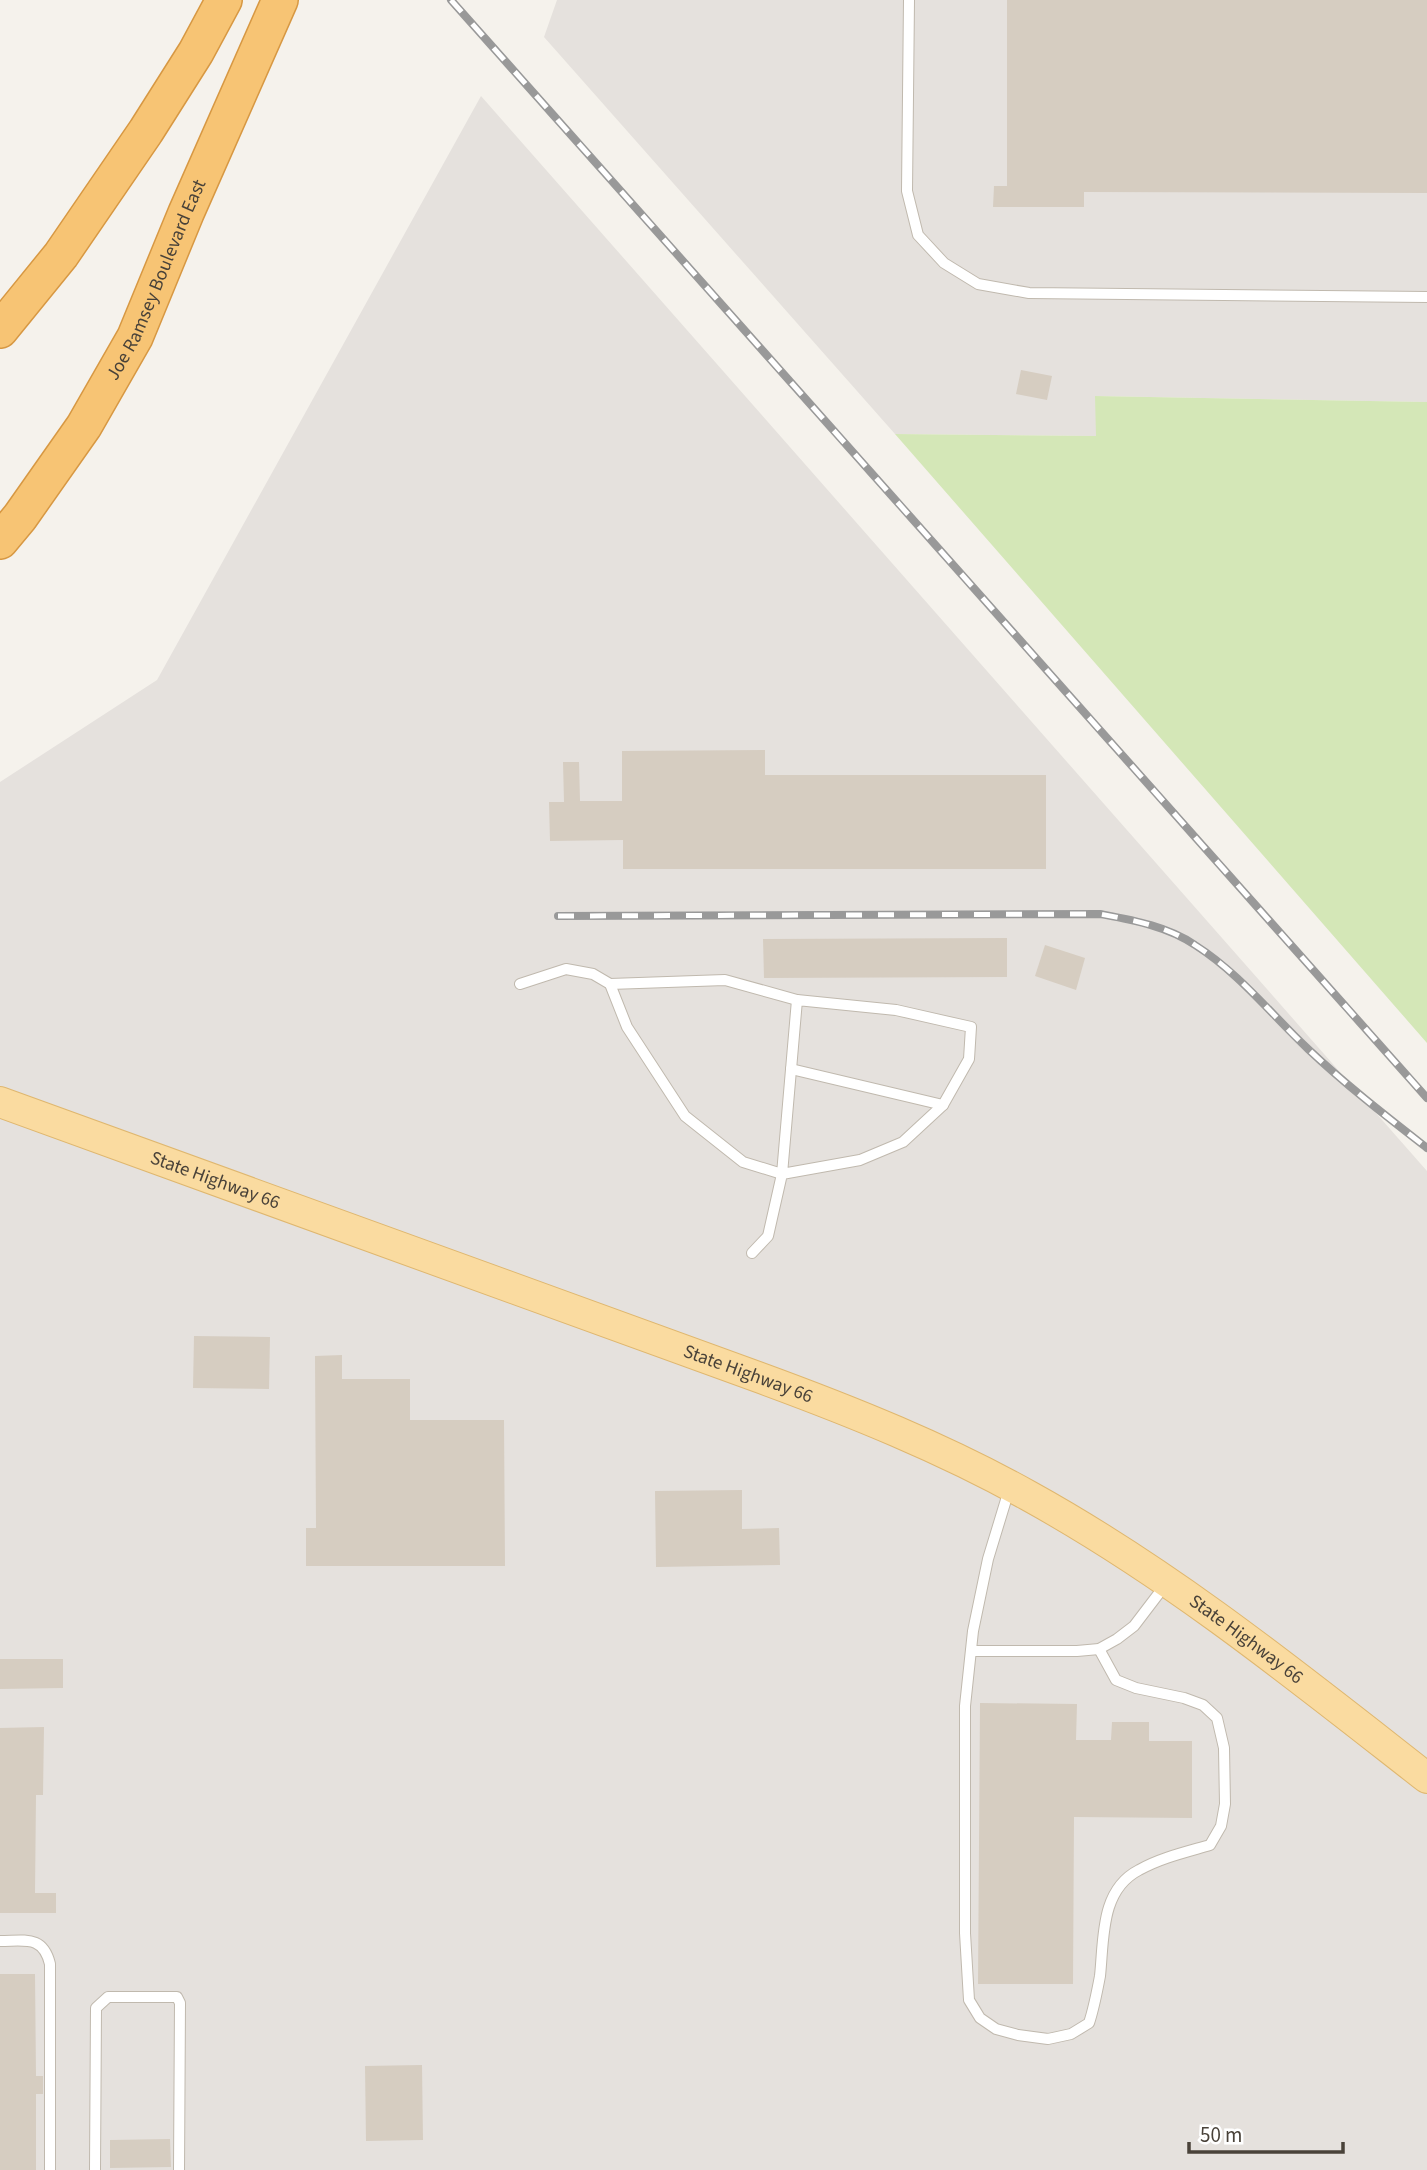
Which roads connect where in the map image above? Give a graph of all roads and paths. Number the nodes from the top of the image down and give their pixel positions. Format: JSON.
{"nodes":[{"id":1,"x":224,"y":0,"type":"edge"},
{"id":2,"x":280,"y":0,"type":"edge"},
{"id":3,"x":909,"y":0,"type":"edge"},
{"id":4,"x":1427,"y":297,"type":"edge"},
{"id":5,"x":0,"y":330,"type":"edge"},
{"id":6,"x":0,"y":541,"type":"edge"},
{"id":7,"x":520,"y":984,"type":"dead end"},
{"id":8,"x":610,"y":984,"type":"junction"},
{"id":9,"x":797,"y":1000,"type":"junction"},
{"id":10,"x":791,"y":1069,"type":"junction"},
{"id":11,"x":0,"y":1102,"type":"edge"},
{"id":12,"x":943,"y":1105,"type":"junction"},
{"id":13,"x":782,"y":1174,"type":"junction"},
{"id":14,"x":752,"y":1254,"type":"dead end"},
{"id":15,"x":1010,"y":1486,"type":"junction"},
{"id":16,"x":1167,"y":1582,"type":"junction"},
{"id":17,"x":1099,"y":1649,"type":"junction"},
{"id":18,"x":971,"y":1651,"type":"junction"},
{"id":19,"x":1427,"y":1778,"type":"edge"},
{"id":20,"x":0,"y":1941,"type":"edge"},
{"id":21,"x":50,"y":2170,"type":"edge"},
{"id":22,"x":95,"y":2170,"type":"edge"},
{"id":23,"x":179,"y":2170,"type":"edge"}],
"edges":[{"from":1,"to":5,"type":"highway"},
{"from":2,"to":6,"type":"highway","name":"Joe Ramsey Boulevard East"},
{"from":3,"to":4,"type":"lane"},
{"from":7,"to":8,"type":"lane"},
{"from":8,"to":9,"type":"lane"},
{"from":8,"to":13,"type":"lane"},
{"from":9,"to":10,"type":"lane"},
{"from":9,"to":12,"type":"lane"},
{"from":10,"to":12,"type":"lane"},
{"from":10,"to":13,"type":"lane"},
{"from":11,"to":15,"type":"main road","name":"State Highway 66"},
{"from":12,"to":13,"type":"lane"},
{"from":13,"to":14,"type":"lane"},
{"from":15,"to":16,"type":"main road","name":"State Highway 66"},
{"from":15,"to":18,"type":"lane"},
{"from":16,"to":17,"type":"lane"},
{"from":16,"to":19,"type":"main road","name":"State Highway 66"},
{"from":17,"to":18,"type":"lane"},
{"from":17,"to":18,"type":"lane"},
{"from":20,"to":21,"type":"lane"},
{"from":22,"to":23,"type":"lane"}]}
